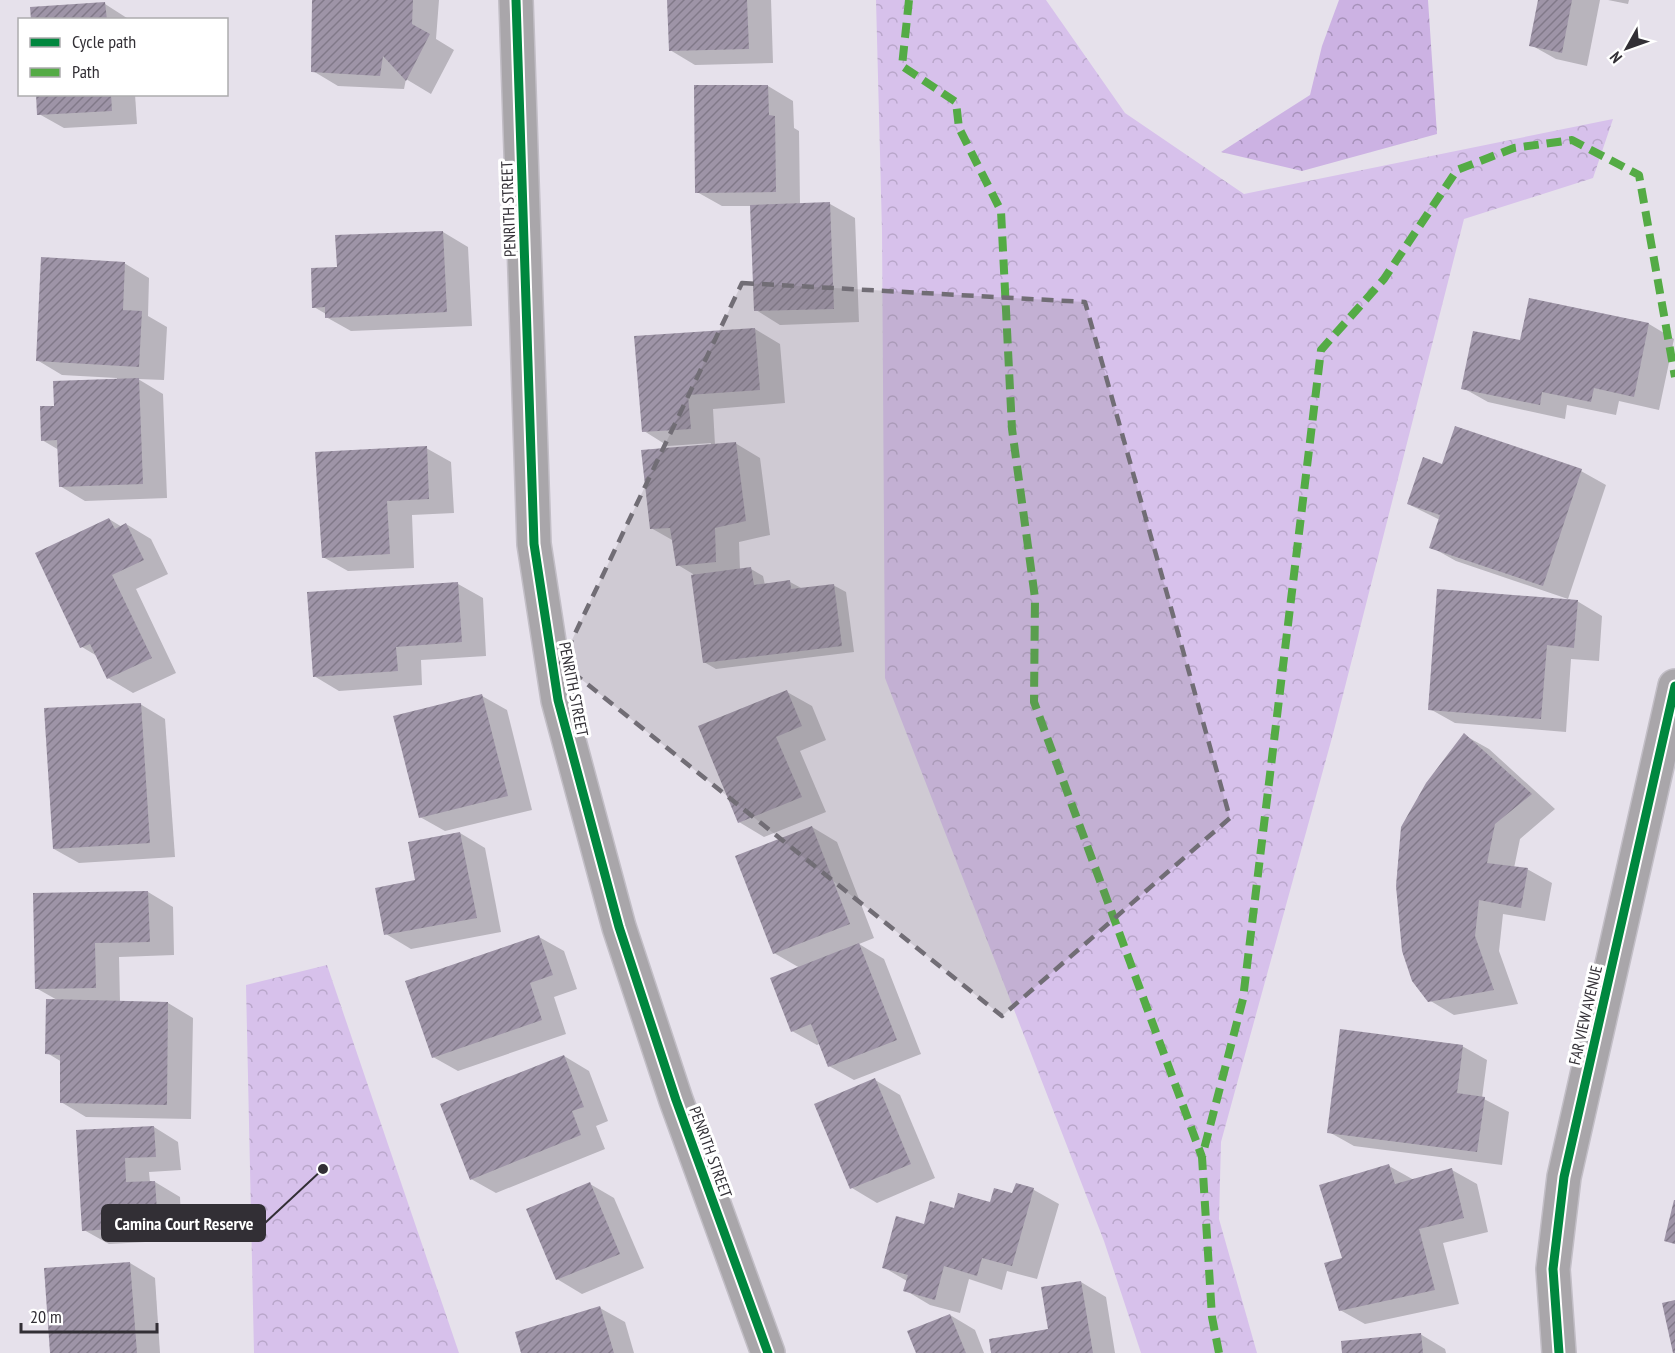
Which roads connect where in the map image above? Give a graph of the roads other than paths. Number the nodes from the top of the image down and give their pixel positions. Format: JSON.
{"nodes":[{"id":1,"x":516,"y":0,"type":"edge"},
{"id":2,"x":1675,"y":686,"type":"edge"},
{"id":3,"x":768,"y":1353,"type":"edge"},
{"id":4,"x":1559,"y":1353,"type":"edge"}],
"edges":[{"from":1,"to":3,"type":"street","name":"PENRITH STREET"},
{"from":2,"to":4,"type":"street","name":"FAR VIEW AVENUE"}]}
